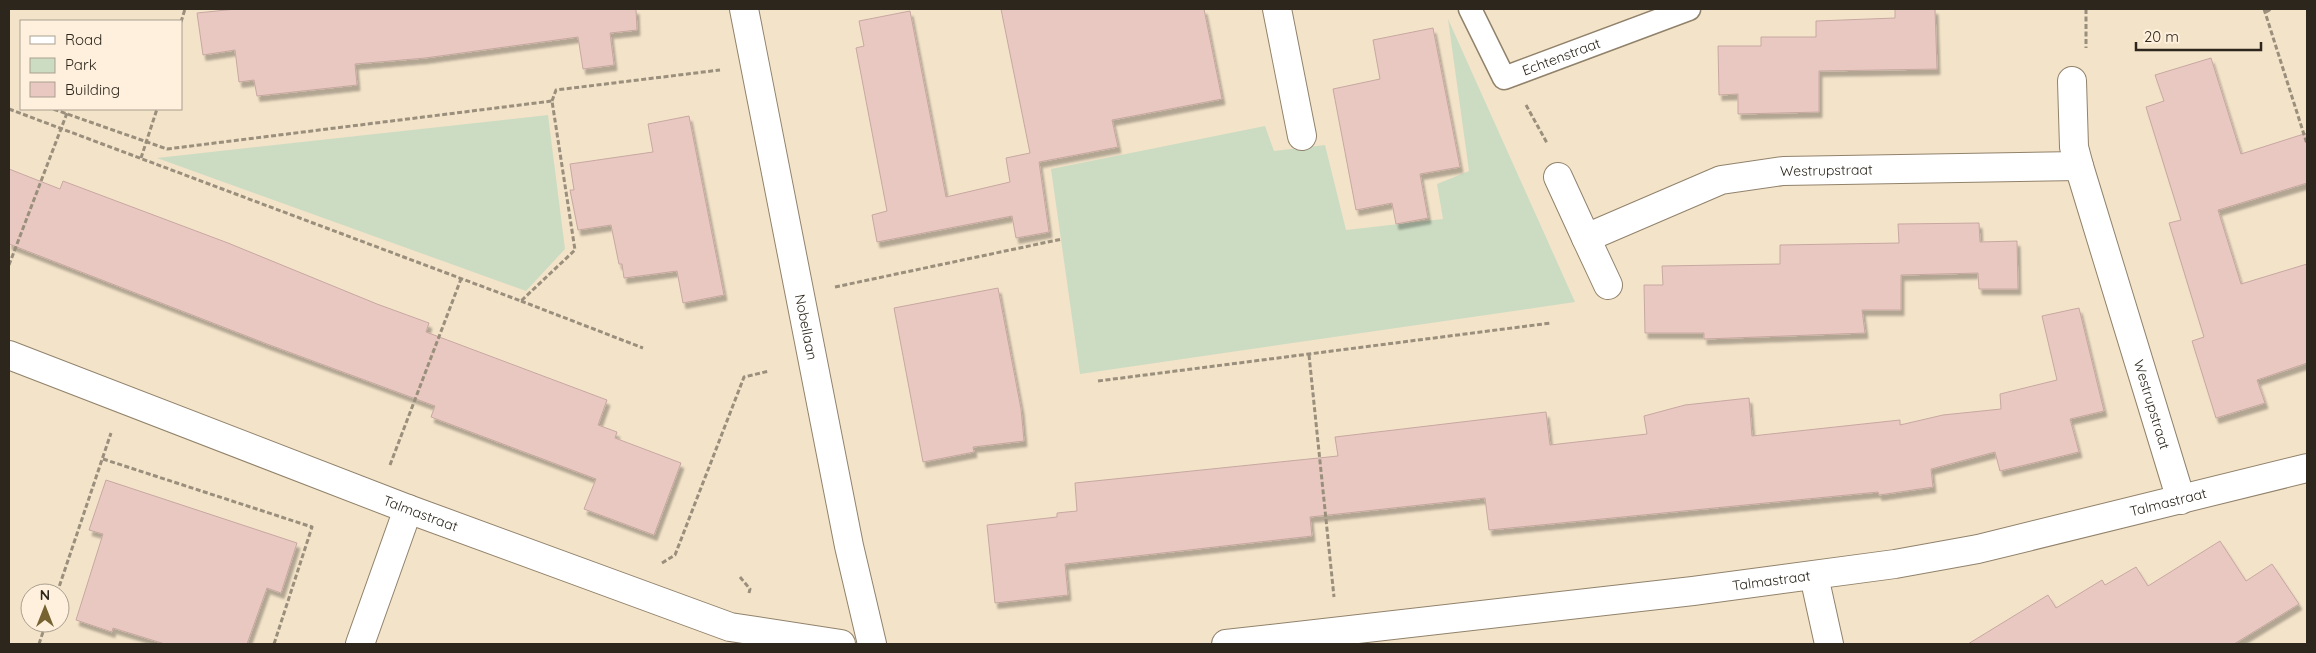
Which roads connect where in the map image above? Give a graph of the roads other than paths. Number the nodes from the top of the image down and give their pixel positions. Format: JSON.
{"nodes":[{"id":1,"x":744,"y":9,"type":"edge"},
{"id":2,"x":1277,"y":9,"type":"edge"},
{"id":3,"x":1470,"y":9,"type":"edge"},
{"id":4,"x":1689,"y":9,"type":"edge"},
{"id":5,"x":2072,"y":81,"type":"dead end"},
{"id":6,"x":1302,"y":136,"type":"dead end"},
{"id":7,"x":2079,"y":166,"type":"junction"},
{"id":8,"x":1558,"y":177,"type":"road end"},
{"id":9,"x":1586,"y":238,"type":"junction"},
{"id":10,"x":1608,"y":285,"type":"dead end"},
{"id":11,"x":9,"y":354,"type":"edge"},
{"id":12,"x":2307,"y":468,"type":"edge"},
{"id":13,"x":2181,"y":500,"type":"junction"},
{"id":14,"x":408,"y":509,"type":"junction"},
{"id":15,"x":1814,"y":576,"type":"junction"},
{"id":16,"x":360,"y":644,"type":"edge"},
{"id":17,"x":842,"y":644,"type":"edge"},
{"id":18,"x":872,"y":644,"type":"edge"},
{"id":19,"x":1226,"y":644,"type":"edge"},
{"id":20,"x":1829,"y":644,"type":"edge"}],
"edges":[{"from":1,"to":18,"type":"street","name":"Nobellaan"},
{"from":2,"to":6,"type":"street"},
{"from":3,"to":4,"type":"lane","name":"Echtenstraat"},
{"from":5,"to":7,"type":"street","name":"Westrupstraat"},
{"from":7,"to":9,"type":"street","name":"Westrupstraat"},
{"from":7,"to":13,"type":"street","name":"Westrupstraat"},
{"from":8,"to":9,"type":"street"},
{"from":9,"to":10,"type":"street"},
{"from":11,"to":14,"type":"street","name":"Talmastraat"},
{"from":12,"to":13,"type":"street","name":"Talmastraat"},
{"from":13,"to":15,"type":"street","name":"Talmastraat"},
{"from":14,"to":16,"type":"street"},
{"from":14,"to":17,"type":"street","name":"Talmastraat"},
{"from":15,"to":19,"type":"street","name":"Talmastraat"},
{"from":15,"to":20,"type":"street"}]}
